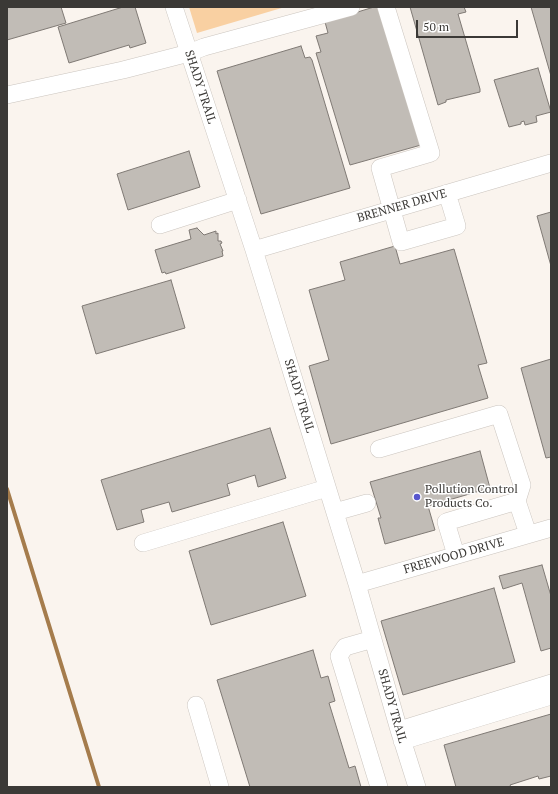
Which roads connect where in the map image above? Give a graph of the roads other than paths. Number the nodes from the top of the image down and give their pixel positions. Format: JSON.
{"nodes":[{"id":1,"x":174,"y":7,"type":"edge"},
{"id":2,"x":351,"y":7,"type":"edge"},
{"id":3,"x":386,"y":7,"type":"edge"},
{"id":4,"x":189,"y":53,"type":"junction"},
{"id":5,"x":7,"y":96,"type":"edge"},
{"id":6,"x":551,"y":163,"type":"edge"},
{"id":7,"x":448,"y":193,"type":"junction"},
{"id":8,"x":238,"y":200,"type":"junction"},
{"id":9,"x":392,"y":210,"type":"junction"},
{"id":10,"x":160,"y":225,"type":"dead end"},
{"id":11,"x":254,"y":250,"type":"junction"},
{"id":12,"x":379,"y":449,"type":"dead end"},
{"id":13,"x":327,"y":488,"type":"junction"},
{"id":14,"x":517,"y":501,"type":"junction"},
{"id":15,"x":367,"y":504,"type":"dead end"},
{"id":16,"x":335,"y":512,"type":"junction"},
{"id":17,"x":551,"y":528,"type":"edge"},
{"id":18,"x":528,"y":534,"type":"junction"},
{"id":19,"x":143,"y":544,"type":"dead end"},
{"id":20,"x":456,"y":555,"type":"junction"},
{"id":21,"x":357,"y":584,"type":"junction"},
{"id":22,"x":373,"y":639,"type":"junction"},
{"id":23,"x":551,"y":683,"type":"edge"},
{"id":24,"x":551,"y":696,"type":"edge"},
{"id":25,"x":196,"y":705,"type":"dead end"},
{"id":26,"x":400,"y":735,"type":"junction"},
{"id":27,"x":220,"y":787,"type":"edge"},
{"id":28,"x":379,"y":787,"type":"edge"},
{"id":29,"x":416,"y":787,"type":"edge"}],
"edges":[{"from":1,"to":4,"type":"street","name":"SHADY TRAIL"},
{"from":2,"to":4,"type":"street"},
{"from":3,"to":9,"type":"street"},
{"from":4,"to":5,"type":"street"},
{"from":4,"to":8,"type":"street","name":"SHADY TRAIL"},
{"from":6,"to":7,"type":"street","name":"BRENNER DRIVE"},
{"from":7,"to":9,"type":"street","name":"BRENNER DRIVE"},
{"from":7,"to":9,"type":"street"},
{"from":8,"to":10,"type":"street"},
{"from":8,"to":11,"type":"street","name":"SHADY TRAIL"},
{"from":9,"to":11,"type":"street","name":"BRENNER DRIVE"},
{"from":11,"to":13,"type":"street","name":"SHADY TRAIL"},
{"from":12,"to":14,"type":"street"},
{"from":13,"to":16,"type":"street","name":"SHADY TRAIL"},
{"from":13,"to":19,"type":"street"},
{"from":14,"to":18,"type":"street"},
{"from":14,"to":20,"type":"street"},
{"from":15,"to":16,"type":"street"},
{"from":16,"to":21,"type":"street","name":"SHADY TRAIL"},
{"from":17,"to":18,"type":"street","name":"FREEWOOD DRIVE"},
{"from":18,"to":20,"type":"street","name":"FREEWOOD DRIVE"},
{"from":20,"to":21,"type":"street","name":"FREEWOOD DRIVE"},
{"from":21,"to":22,"type":"street","name":"SHADY TRAIL"},
{"from":22,"to":26,"type":"street","name":"SHADY TRAIL"},
{"from":22,"to":28,"type":"street"},
{"from":23,"to":26,"type":"street"},
{"from":24,"to":26,"type":"street"},
{"from":25,"to":27,"type":"street"},
{"from":26,"to":29,"type":"street","name":"SHADY TRAIL"}]}
